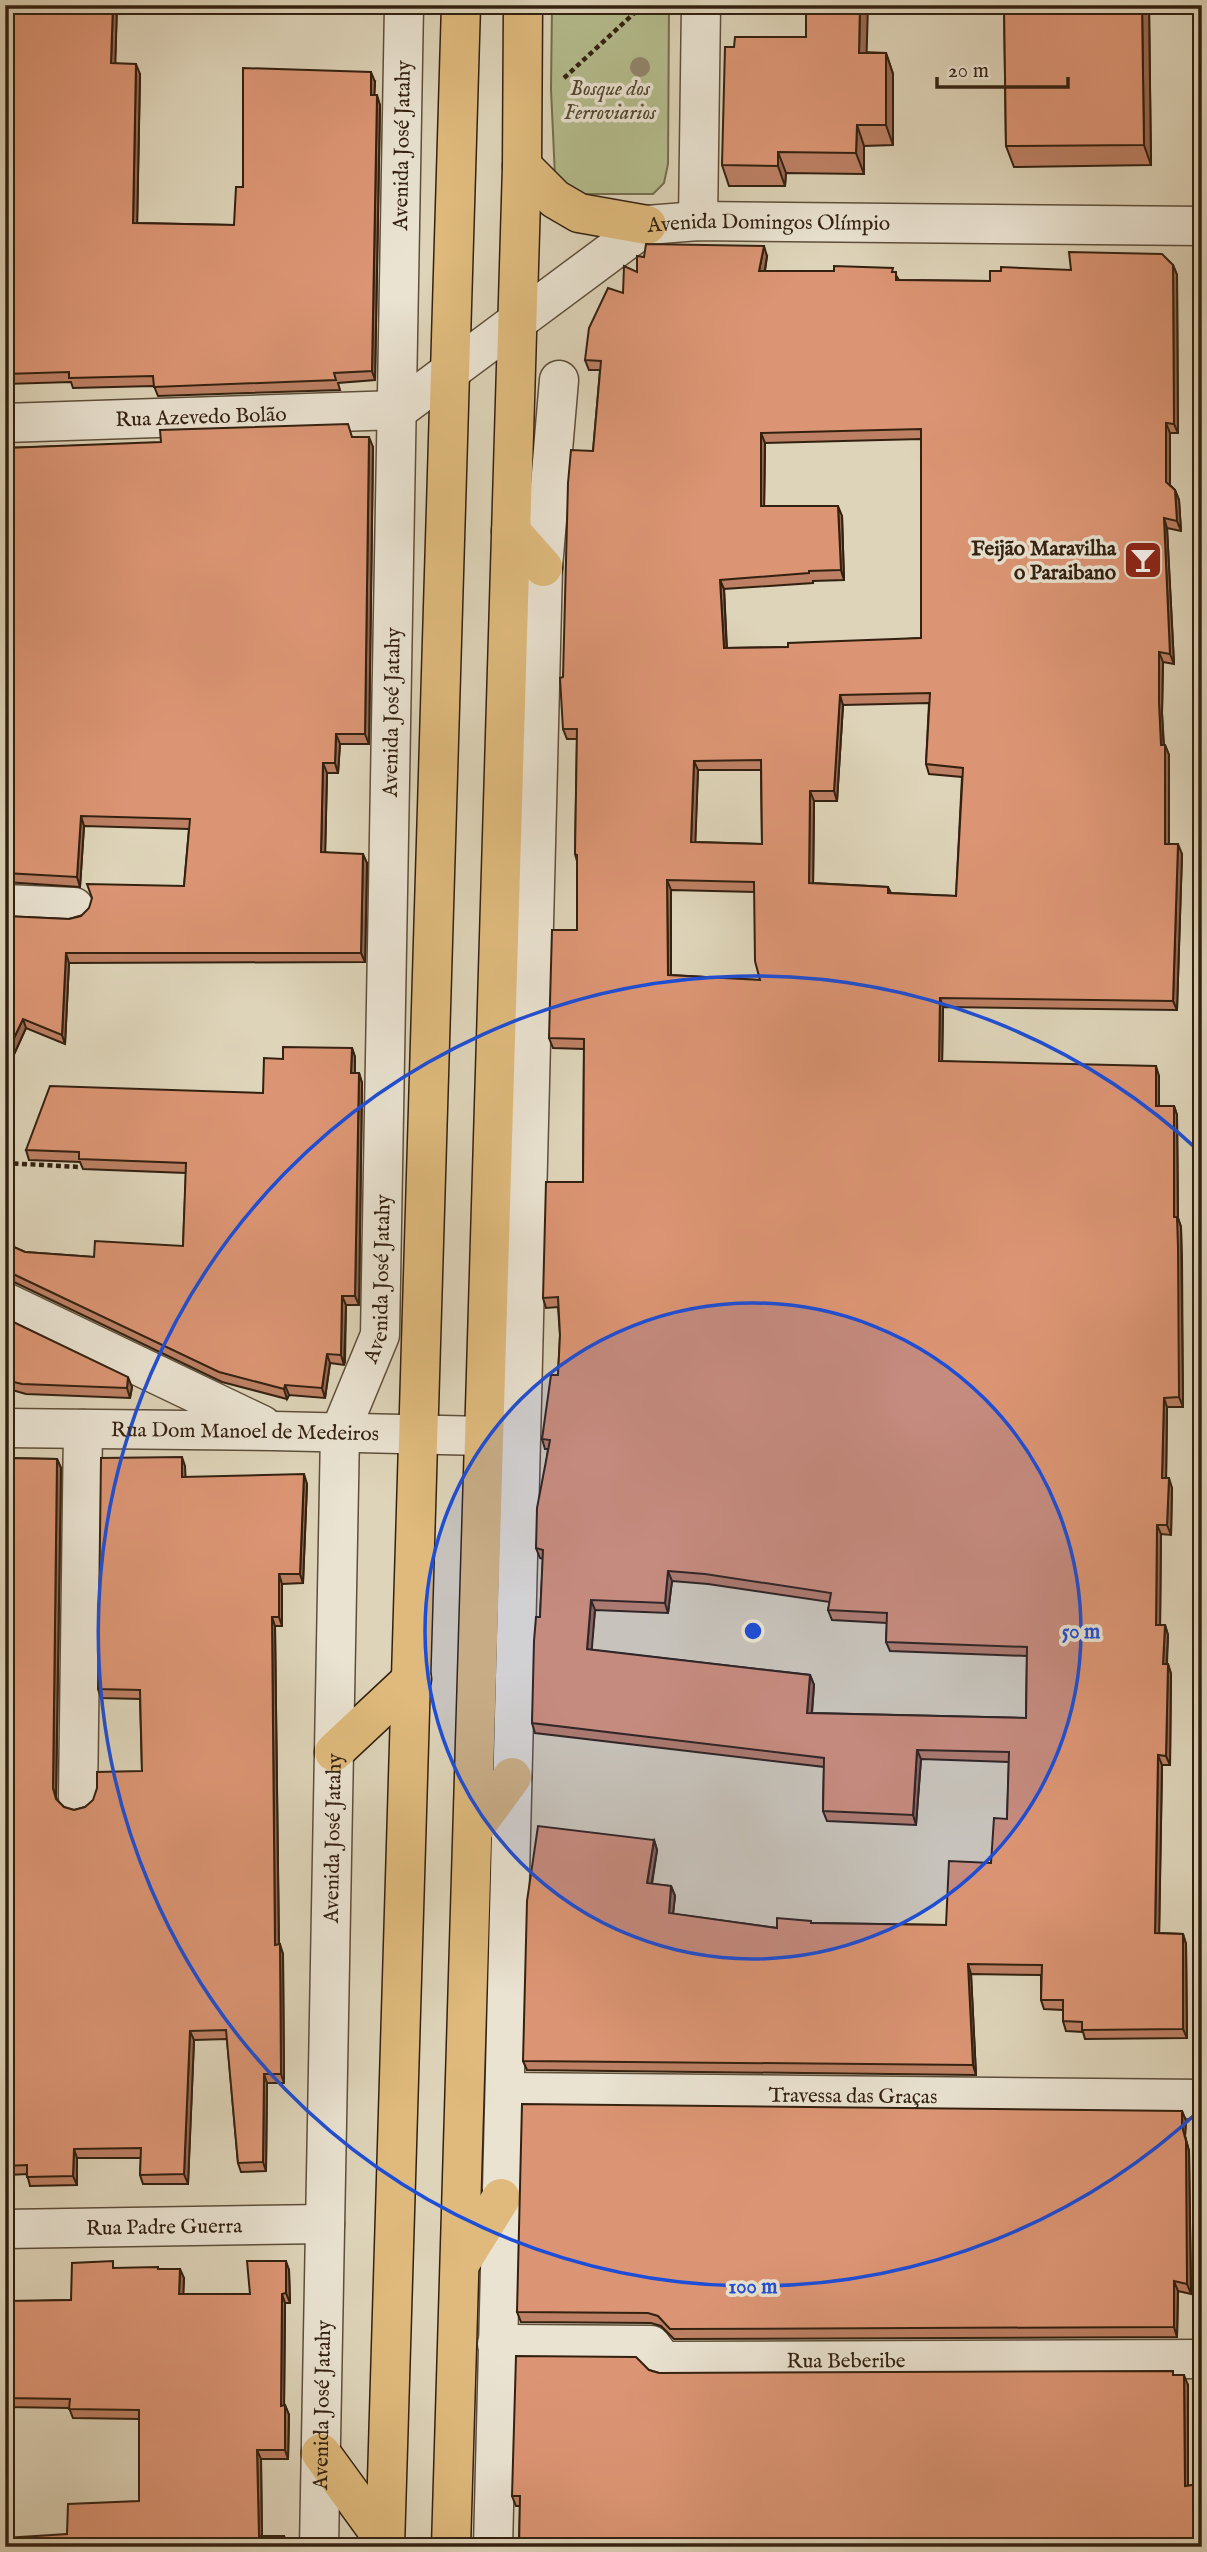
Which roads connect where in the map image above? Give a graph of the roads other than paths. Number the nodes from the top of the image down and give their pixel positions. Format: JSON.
{"nodes":[{"id":1,"x":404,"y":5,"type":"edge"},
{"id":2,"x":461,"y":5,"type":"edge"},
{"id":3,"x":523,"y":5,"type":"edge"},
{"id":4,"x":701,"y":5,"type":"edge"},
{"id":5,"x":522,"y":166,"type":"junction"},
{"id":6,"x":698,"y":221,"type":"junction"},
{"id":7,"x":647,"y":225,"type":"junction"},
{"id":8,"x":1202,"y":226,"type":"edge"},
{"id":9,"x":517,"y":321,"type":"junction"},
{"id":10,"x":451,"y":371,"type":"junction"},
{"id":11,"x":559,"y":380,"type":"dead end"},
{"id":12,"x":398,"y":410,"type":"junction"},
{"id":13,"x":5,"y":423,"type":"edge"},
{"id":14,"x":511,"y":531,"type":"junction"},
{"id":15,"x":543,"y":567,"type":"junction"},
{"id":16,"x":5,"y":904,"type":"edge"},
{"id":17,"x":74,"y":907,"type":"dead end"},
{"id":18,"x":5,"y":1303,"type":"edge"},
{"id":19,"x":5,"y":1428,"type":"edge"},
{"id":20,"x":83,"y":1429,"type":"junction"},
{"id":21,"x":274,"y":1431,"type":"junction"},
{"id":22,"x":340,"y":1432,"type":"junction"},
{"id":23,"x":420,"y":1435,"type":"junction"},
{"id":24,"x":484,"y":1436,"type":"junction"},
{"id":25,"x":412,"y":1679,"type":"junction"},
{"id":26,"x":334,"y":1752,"type":"junction"},
{"id":27,"x":512,"y":1777,"type":"junction"},
{"id":28,"x":78,"y":1797,"type":"dead end"},
{"id":29,"x":473,"y":1829,"type":"junction"},
{"id":30,"x":505,"y":2092,"type":"junction"},
{"id":31,"x":1202,"y":2099,"type":"edge"},
{"id":32,"x":501,"y":2197,"type":"junction"},
{"id":33,"x":325,"y":2224,"type":"junction"},
{"id":34,"x":5,"y":2229,"type":"edge"},
{"id":35,"x":459,"y":2265,"type":"junction"},
{"id":36,"x":497,"y":2344,"type":"junction"},
{"id":37,"x":1202,"y":2359,"type":"edge"},
{"id":38,"x":321,"y":2453,"type":"junction"},
{"id":39,"x":385,"y":2544,"type":"edge"},
{"id":40,"x":319,"y":2547,"type":"edge"},
{"id":41,"x":451,"y":2547,"type":"edge"},
{"id":42,"x":493,"y":2547,"type":"edge"}],
"edges":[{"from":1,"to":12,"type":"street","name":"Avenida José Jatahy"},
{"from":2,"to":10,"type":"main road","name":"Avenida José Jatahy"},
{"from":3,"to":5,"type":"main road"},
{"from":4,"to":6,"type":"street"},
{"from":5,"to":7,"type":"main road"},
{"from":5,"to":9,"type":"main road"},
{"from":6,"to":7,"type":"street","name":"Avenida Domingos Olímpio"},
{"from":6,"to":8,"type":"street","name":"Avenida Domingos Olímpio"},
{"from":7,"to":9,"type":"street","name":"Avenida Domingos Olímpio"},
{"from":9,"to":10,"type":"street","name":"Avenida Domingos Olímpio"},
{"from":9,"to":14,"type":"main road"},
{"from":10,"to":12,"type":"street","name":"Avenida Domingos Olímpio"},
{"from":10,"to":23,"type":"main road","name":"Avenida José Jatahy"},
{"from":11,"to":15,"type":"street"},
{"from":12,"to":13,"type":"street","name":"Rua Azevedo Bolão"},
{"from":12,"to":22,"type":"street","name":"Avenida José Jatahy"},
{"from":14,"to":15,"type":"main road"},
{"from":14,"to":24,"type":"main road"},
{"from":15,"to":27,"type":"street"},
{"from":16,"to":17,"type":"street"},
{"from":18,"to":21,"type":"street"},
{"from":19,"to":20,"type":"street","name":"Rua Dom Manoel de Medeiros"},
{"from":20,"to":21,"type":"street","name":"Rua Dom Manoel de Medeiros"},
{"from":20,"to":28,"type":"street"},
{"from":21,"to":22,"type":"street","name":"Rua Dom Manoel de Medeiros"},
{"from":22,"to":23,"type":"street","name":"Rua Dom Manoel de Medeiros"},
{"from":22,"to":26,"type":"street","name":"Avenida José Jatahy"},
{"from":23,"to":24,"type":"street","name":"Rua Dom Manoel de Medeiros"},
{"from":23,"to":25,"type":"main road","name":"Avenida José Jatahy"},
{"from":24,"to":29,"type":"main road"},
{"from":25,"to":26,"type":"main road"},
{"from":25,"to":39,"type":"main road","name":"Avenida José Jatahy"},
{"from":26,"to":33,"type":"street","name":"Avenida José Jatahy"},
{"from":27,"to":29,"type":"main road"},
{"from":27,"to":30,"type":"street"},
{"from":29,"to":35,"type":"main road"},
{"from":30,"to":31,"type":"street","name":"Travessa das Graças"},
{"from":30,"to":32,"type":"street"},
{"from":32,"to":35,"type":"main road"},
{"from":32,"to":36,"type":"street"},
{"from":33,"to":34,"type":"street","name":"Rua Padre Guerra"},
{"from":33,"to":38,"type":"street","name":"Avenida José Jatahy"},
{"from":35,"to":41,"type":"main road"},
{"from":36,"to":37,"type":"street","name":"Rua Beberibe"},
{"from":36,"to":42,"type":"street"},
{"from":38,"to":39,"type":"main road"},
{"from":38,"to":40,"type":"street","name":"Avenida José Jatahy"}]}
